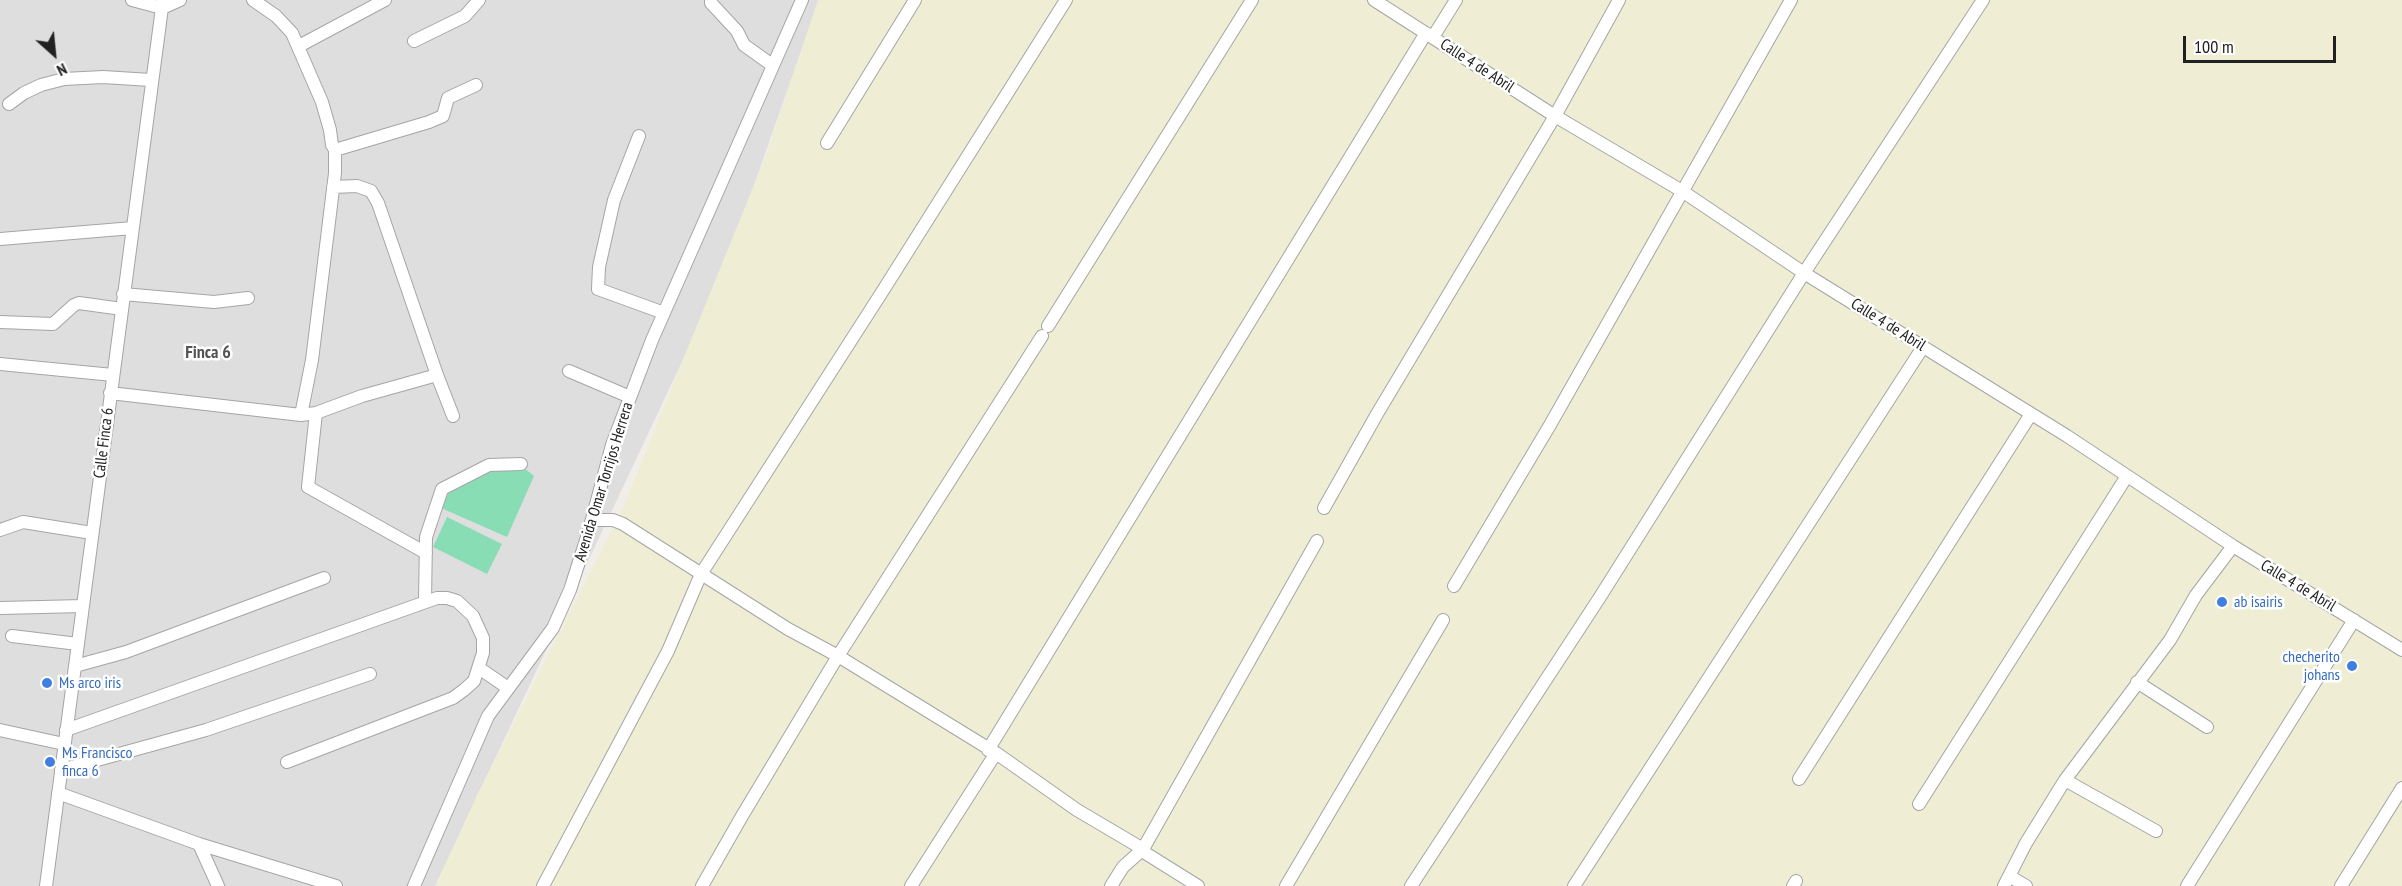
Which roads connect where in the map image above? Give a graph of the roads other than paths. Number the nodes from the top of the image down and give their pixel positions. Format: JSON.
{"nodes":[{"id":1,"x":132,"y":0,"type":"edge"},
{"id":2,"x":180,"y":0,"type":"edge"},
{"id":3,"x":253,"y":0,"type":"edge"},
{"id":4,"x":385,"y":0,"type":"edge"},
{"id":5,"x":479,"y":0,"type":"edge"},
{"id":6,"x":711,"y":0,"type":"edge"},
{"id":7,"x":802,"y":0,"type":"edge"},
{"id":8,"x":915,"y":0,"type":"edge"},
{"id":9,"x":1065,"y":0,"type":"edge"},
{"id":10,"x":1252,"y":0,"type":"edge"},
{"id":11,"x":1374,"y":0,"type":"edge"},
{"id":12,"x":1456,"y":0,"type":"edge"},
{"id":13,"x":1619,"y":0,"type":"edge"},
{"id":14,"x":1791,"y":0,"type":"edge"},
{"id":15,"x":1983,"y":0,"type":"edge"},
{"id":16,"x":162,"y":4,"type":"edge"},
{"id":17,"x":1429,"y":35,"type":"junction"},
{"id":18,"x":414,"y":41,"type":"dead end"},
{"id":19,"x":299,"y":46,"type":"junction"},
{"id":20,"x":772,"y":65,"type":"junction"},
{"id":21,"x":151,"y":80,"type":"junction"},
{"id":22,"x":476,"y":84,"type":"dead end"},
{"id":23,"x":9,"y":104,"type":"dead end"},
{"id":24,"x":1556,"y":116,"type":"junction"},
{"id":25,"x":639,"y":136,"type":"dead end"},
{"id":26,"x":827,"y":143,"type":"dead end"},
{"id":27,"x":335,"y":150,"type":"junction"},
{"id":28,"x":333,"y":187,"type":"junction"},
{"id":29,"x":1682,"y":191,"type":"junction"},
{"id":30,"x":133,"y":228,"type":"junction"},
{"id":31,"x":0,"y":238,"type":"edge"},
{"id":32,"x":1804,"y":273,"type":"junction"},
{"id":33,"x":123,"y":294,"type":"junction"},
{"id":34,"x":248,"y":298,"type":"dead end"},
{"id":35,"x":122,"y":309,"type":"junction"},
{"id":36,"x":664,"y":313,"type":"junction"},
{"id":37,"x":0,"y":322,"type":"edge"},
{"id":38,"x":1923,"y":347,"type":"junction"},
{"id":39,"x":0,"y":364,"type":"edge"},
{"id":40,"x":569,"y":371,"type":"dead end"},
{"id":41,"x":113,"y":375,"type":"junction"},
{"id":42,"x":437,"y":375,"type":"junction"},
{"id":43,"x":110,"y":393,"type":"junction"},
{"id":44,"x":630,"y":397,"type":"junction"},
{"id":45,"x":316,"y":413,"type":"junction"},
{"id":46,"x":2031,"y":414,"type":"junction"},
{"id":47,"x":302,"y":415,"type":"junction"},
{"id":48,"x":453,"y":416,"type":"dead end"},
{"id":49,"x":521,"y":464,"type":"dead end"},
{"id":50,"x":2127,"y":476,"type":"junction"},
{"id":51,"x":1324,"y":508,"type":"dead end"},
{"id":52,"x":592,"y":520,"type":"junction"},
{"id":53,"x":0,"y":530,"type":"edge"},
{"id":54,"x":92,"y":533,"type":"junction"},
{"id":55,"x":1317,"y":541,"type":"dead end"},
{"id":56,"x":2233,"y":546,"type":"junction"},
{"id":57,"x":426,"y":553,"type":"junction"},
{"id":58,"x":700,"y":574,"type":"junction"},
{"id":59,"x":324,"y":578,"type":"dead end"},
{"id":60,"x":1454,"y":586,"type":"dead end"},
{"id":61,"x":425,"y":602,"type":"junction"},
{"id":62,"x":83,"y":606,"type":"junction"},
{"id":63,"x":0,"y":608,"type":"edge"},
{"id":64,"x":1443,"y":620,"type":"dead end"},
{"id":65,"x":2354,"y":620,"type":"junction"},
{"id":66,"x":12,"y":636,"type":"dead end"},
{"id":67,"x":78,"y":644,"type":"junction"},
{"id":68,"x":2402,"y":650,"type":"edge"},
{"id":69,"x":838,"y":656,"type":"junction"},
{"id":70,"x":75,"y":666,"type":"junction"},
{"id":71,"x":479,"y":668,"type":"junction"},
{"id":72,"x":370,"y":674,"type":"dead end"},
{"id":73,"x":2137,"y":682,"type":"junction"},
{"id":74,"x":508,"y":688,"type":"junction"},
{"id":75,"x":2207,"y":726,"type":"dead end"},
{"id":76,"x":0,"y":730,"type":"edge"},
{"id":77,"x":66,"y":730,"type":"junction"},
{"id":78,"x":64,"y":744,"type":"junction"},
{"id":79,"x":992,"y":752,"type":"junction"},
{"id":80,"x":287,"y":762,"type":"dead end"},
{"id":81,"x":61,"y":770,"type":"junction"},
{"id":82,"x":1799,"y":779,"type":"dead end"},
{"id":83,"x":2065,"y":780,"type":"junction"},
{"id":84,"x":2402,"y":788,"type":"edge"},
{"id":85,"x":58,"y":793,"type":"junction"},
{"id":86,"x":1919,"y":804,"type":"dead end"},
{"id":87,"x":2156,"y":831,"type":"dead end"},
{"id":88,"x":199,"y":844,"type":"junction"},
{"id":89,"x":1143,"y":849,"type":"junction"},
{"id":90,"x":2006,"y":881,"type":"edge"},
{"id":91,"x":46,"y":886,"type":"edge"},
{"id":92,"x":218,"y":886,"type":"edge"},
{"id":93,"x":336,"y":886,"type":"edge"},
{"id":94,"x":414,"y":886,"type":"edge"},
{"id":95,"x":543,"y":886,"type":"edge"},
{"id":96,"x":702,"y":886,"type":"edge"},
{"id":97,"x":910,"y":886,"type":"edge"},
{"id":98,"x":1111,"y":886,"type":"edge"},
{"id":99,"x":1198,"y":886,"type":"edge"},
{"id":100,"x":1286,"y":886,"type":"edge"},
{"id":101,"x":1411,"y":886,"type":"edge"},
{"id":102,"x":1574,"y":886,"type":"edge"},
{"id":103,"x":2026,"y":886,"type":"edge"},
{"id":104,"x":2187,"y":886,"type":"edge"},
{"id":105,"x":2341,"y":886,"type":"edge"}],
"edges":[{"from":1,"to":16,"type":"street"},
{"from":2,"to":16,"type":"street"},
{"from":3,"to":19,"type":"street"},
{"from":4,"to":19,"type":"street"},
{"from":5,"to":18,"type":"street"},
{"from":6,"to":20,"type":"street"},
{"from":7,"to":20,"type":"street","name":"Avenida Omar Torrijos Herrera"},
{"from":8,"to":26,"type":"street"},
{"from":9,"to":58,"type":"street"},
{"from":10,"to":69,"type":"street"},
{"from":11,"to":17,"type":"street","name":"Calle 4 de Abril"},
{"from":12,"to":17,"type":"street"},
{"from":13,"to":24,"type":"street"},
{"from":14,"to":29,"type":"street"},
{"from":15,"to":32,"type":"street"},
{"from":16,"to":21,"type":"street","name":"Calle Finca 6"},
{"from":17,"to":24,"type":"street","name":"Calle 4 de Abril"},
{"from":17,"to":79,"type":"street"},
{"from":19,"to":27,"type":"street"},
{"from":20,"to":36,"type":"street","name":"Avenida Omar Torrijos Herrera"},
{"from":21,"to":23,"type":"street"},
{"from":21,"to":30,"type":"street","name":"Calle Finca 6"},
{"from":22,"to":27,"type":"street"},
{"from":24,"to":29,"type":"street","name":"Calle 4 de Abril"},
{"from":24,"to":51,"type":"street"},
{"from":25,"to":36,"type":"street"},
{"from":27,"to":28,"type":"street"},
{"from":28,"to":42,"type":"street"},
{"from":28,"to":47,"type":"street"},
{"from":29,"to":32,"type":"street","name":"Calle 4 de Abril"},
{"from":29,"to":60,"type":"street"},
{"from":30,"to":31,"type":"street"},
{"from":30,"to":33,"type":"street","name":"Calle Finca 6"},
{"from":32,"to":38,"type":"street","name":"Calle 4 de Abril"},
{"from":32,"to":101,"type":"street"},
{"from":33,"to":34,"type":"street"},
{"from":33,"to":35,"type":"street","name":"Calle Finca 6"},
{"from":35,"to":37,"type":"street"},
{"from":35,"to":41,"type":"street","name":"Calle Finca 6"},
{"from":36,"to":44,"type":"street","name":"Avenida Omar Torrijos Herrera"},
{"from":38,"to":46,"type":"street","name":"Calle 4 de Abril"},
{"from":38,"to":102,"type":"street"},
{"from":39,"to":41,"type":"street"},
{"from":40,"to":44,"type":"street"},
{"from":41,"to":43,"type":"street","name":"Calle Finca 6"},
{"from":42,"to":45,"type":"street"},
{"from":42,"to":48,"type":"street"},
{"from":43,"to":47,"type":"street"},
{"from":43,"to":54,"type":"street","name":"Calle Finca 6"},
{"from":44,"to":52,"type":"street","name":"Avenida Omar Torrijos Herrera"},
{"from":45,"to":47,"type":"street"},
{"from":45,"to":57,"type":"street"},
{"from":46,"to":50,"type":"street","name":"Calle 4 de Abril"},
{"from":46,"to":82,"type":"street"},
{"from":49,"to":57,"type":"street"},
{"from":50,"to":56,"type":"street","name":"Calle 4 de Abril"},
{"from":50,"to":86,"type":"street"},
{"from":52,"to":58,"type":"street"},
{"from":52,"to":74,"type":"street","name":"Avenida Omar Torrijos Herrera"},
{"from":53,"to":54,"type":"street"},
{"from":54,"to":62,"type":"street","name":"Calle Finca 6"},
{"from":55,"to":89,"type":"street"},
{"from":56,"to":65,"type":"street","name":"Calle 4 de Abril"},
{"from":56,"to":73,"type":"street"},
{"from":57,"to":61,"type":"street"},
{"from":58,"to":69,"type":"street"},
{"from":58,"to":95,"type":"street"},
{"from":59,"to":70,"type":"street"},
{"from":61,"to":71,"type":"street"},
{"from":61,"to":77,"type":"street"},
{"from":62,"to":63,"type":"street"},
{"from":62,"to":67,"type":"street","name":"Calle Finca 6"},
{"from":64,"to":100,"type":"street"},
{"from":65,"to":68,"type":"street","name":"Calle 4 de Abril"},
{"from":65,"to":104,"type":"street"},
{"from":66,"to":67,"type":"street"},
{"from":67,"to":70,"type":"street","name":"Calle Finca 6"},
{"from":69,"to":79,"type":"street"},
{"from":69,"to":96,"type":"street"},
{"from":70,"to":77,"type":"street","name":"Calle Finca 6"},
{"from":71,"to":74,"type":"street"},
{"from":71,"to":80,"type":"street"},
{"from":72,"to":81,"type":"street"},
{"from":73,"to":75,"type":"street"},
{"from":73,"to":83,"type":"street"},
{"from":74,"to":94,"type":"street","name":"Avenida Omar Torrijos Herrera"},
{"from":76,"to":78,"type":"street"},
{"from":77,"to":78,"type":"street","name":"Calle Finca 6"},
{"from":78,"to":81,"type":"street","name":"Calle Finca 6"},
{"from":79,"to":89,"type":"street"},
{"from":79,"to":97,"type":"street"},
{"from":81,"to":85,"type":"street","name":"Calle Finca 6"},
{"from":83,"to":87,"type":"street"},
{"from":83,"to":90,"type":"street"},
{"from":84,"to":105,"type":"street"},
{"from":85,"to":88,"type":"street"},
{"from":85,"to":91,"type":"street","name":"Calle Finca 6"},
{"from":88,"to":92,"type":"street"},
{"from":88,"to":93,"type":"street"},
{"from":89,"to":98,"type":"street"},
{"from":89,"to":99,"type":"street"},
{"from":90,"to":103,"type":"street"}]}
